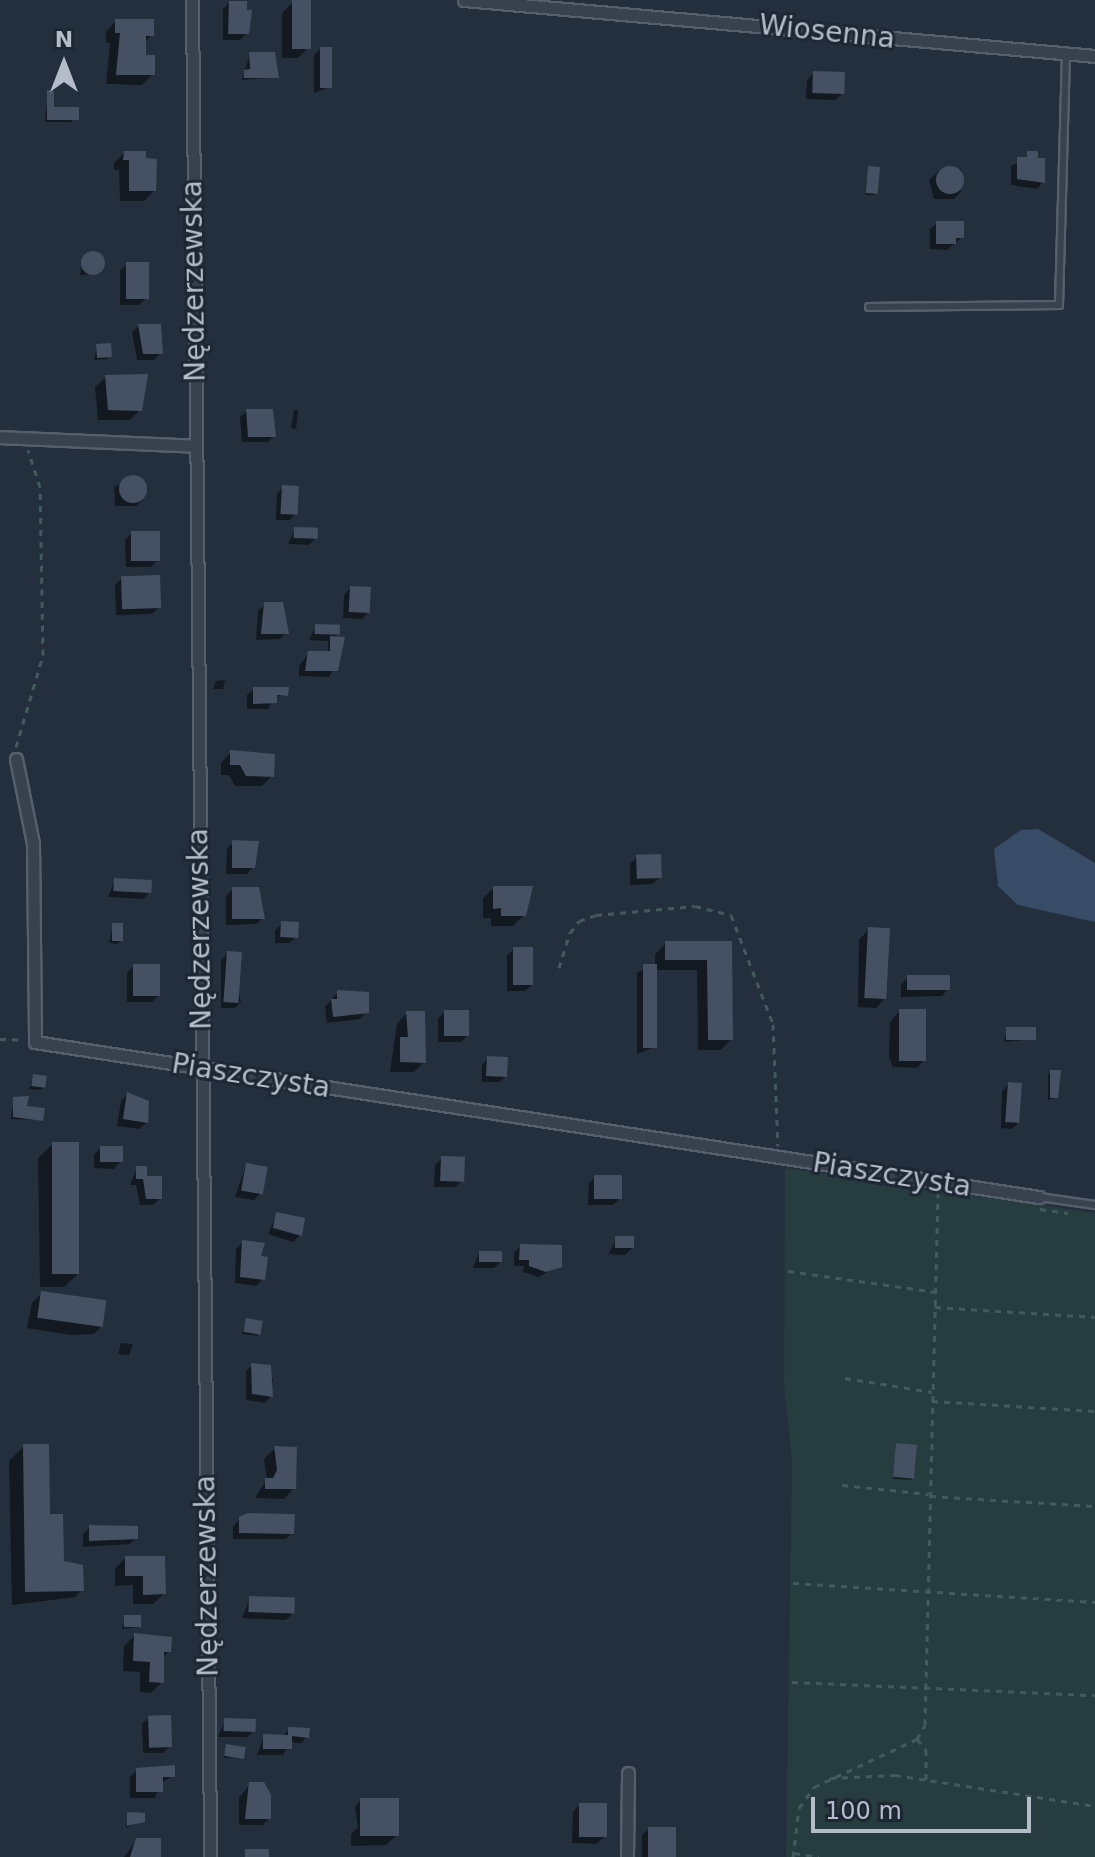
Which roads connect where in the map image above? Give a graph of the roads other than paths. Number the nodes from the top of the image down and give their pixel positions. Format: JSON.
{"nodes":[{"id":1,"x":192,"y":0,"type":"edge"},
{"id":2,"x":464,"y":0,"type":"edge"},
{"id":3,"x":1066,"y":54,"type":"junction"},
{"id":4,"x":1095,"y":56,"type":"edge"},
{"id":5,"x":869,"y":307,"type":"dead end"},
{"id":6,"x":0,"y":437,"type":"edge"},
{"id":7,"x":195,"y":446,"type":"junction"},
{"id":8,"x":16,"y":759,"type":"road end"},
{"id":9,"x":202,"y":1068,"type":"junction"},
{"id":10,"x":1039,"y":1197,"type":"joint"},
{"id":11,"x":1095,"y":1205,"type":"edge"},
{"id":12,"x":628,"y":1773,"type":"dead end"},
{"id":13,"x":210,"y":1857,"type":"edge"},
{"id":14,"x":627,"y":1857,"type":"edge"}],
"edges":[{"from":1,"to":7,"type":"street","name":"Nędzerzewska"},
{"from":2,"to":3,"type":"street","name":"Wiosenna"},
{"from":3,"to":4,"type":"street","name":"Wiosenna"},
{"from":3,"to":5,"type":"lane"},
{"from":6,"to":7,"type":"street"},
{"from":7,"to":9,"type":"street","name":"Nędzerzewska"},
{"from":8,"to":9,"type":"street","name":"Piaszczysta"},
{"from":9,"to":10,"type":"street","name":"Piaszczysta"},
{"from":9,"to":13,"type":"street","name":"Nędzerzewska"},
{"from":10,"to":11,"type":"lane","name":"Piaszczysta"},
{"from":12,"to":14,"type":"street"}]}
